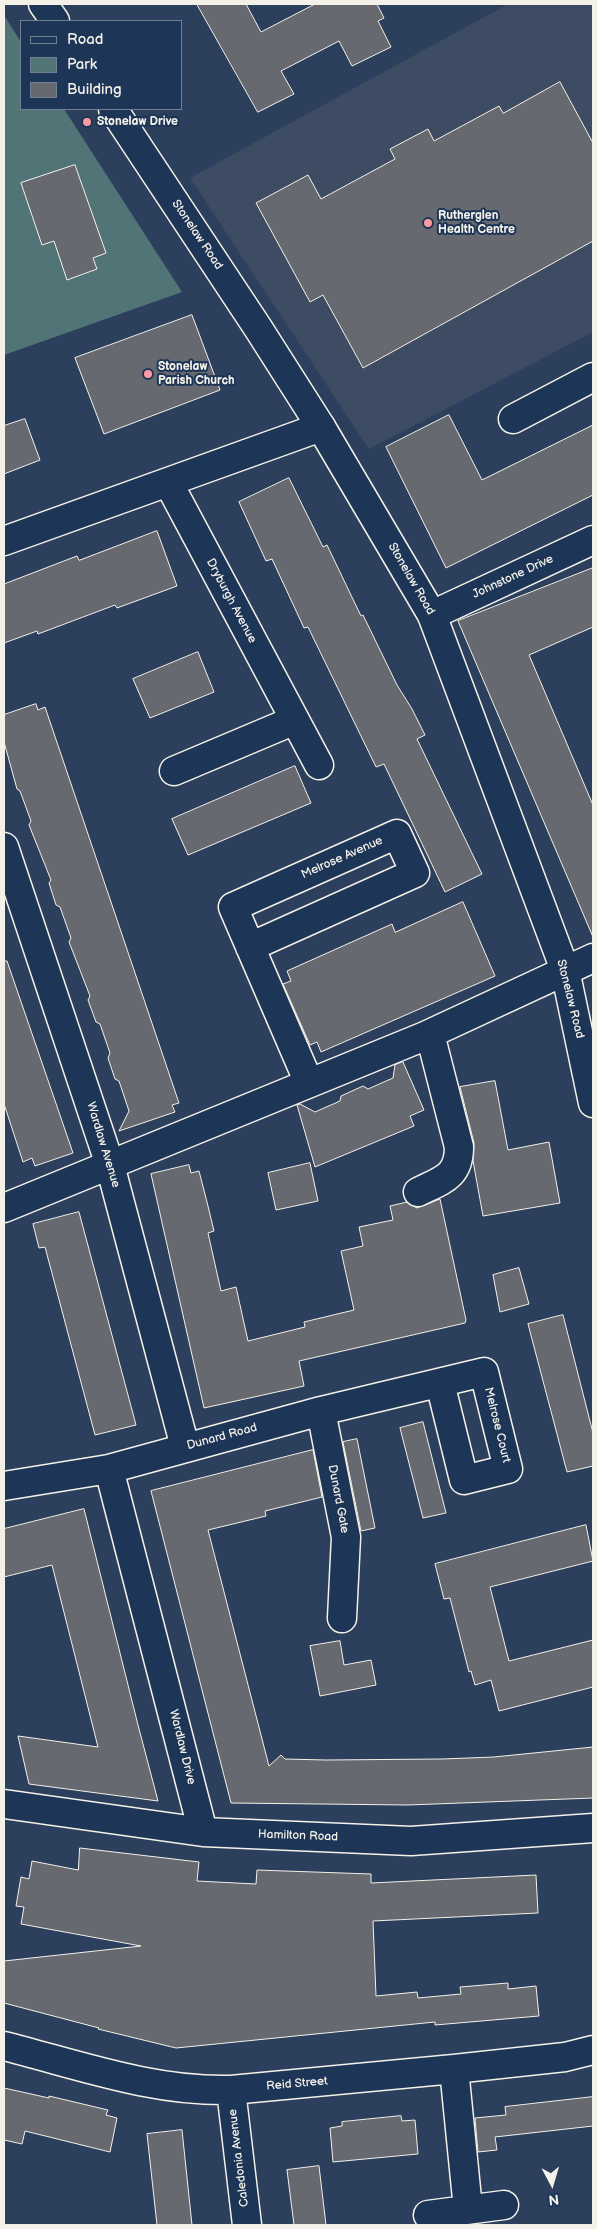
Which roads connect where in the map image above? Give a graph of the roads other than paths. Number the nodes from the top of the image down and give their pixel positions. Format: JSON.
{"nodes":[{"id":1,"x":43,"y":4,"type":"edge"},
{"id":2,"x":54,"y":20,"type":"edge"},
{"id":3,"x":114,"y":110,"type":"edge"},
{"id":4,"x":593,"y":377,"type":"edge"},
{"id":5,"x":513,"y":419,"type":"dead end"},
{"id":6,"x":321,"y":427,"type":"junction"},
{"id":7,"x":168,"y":482,"type":"junction"},
{"id":8,"x":593,"y":540,"type":"edge"},
{"id":9,"x":4,"y":542,"type":"edge"},
{"id":10,"x":432,"y":615,"type":"junction"},
{"id":11,"x":295,"y":720,"type":"junction"},
{"id":12,"x":319,"y":765,"type":"dead end"},
{"id":13,"x":174,"y":771,"type":"dead end"},
{"id":14,"x":6,"y":863,"type":"edge"},
{"id":15,"x":250,"y":947,"type":"junction"},
{"id":16,"x":593,"y":958,"type":"edge"},
{"id":17,"x":565,"y":970,"type":"junction"},
{"id":18,"x":430,"y":1034,"type":"junction"},
{"id":19,"x":309,"y":1083,"type":"junction"},
{"id":20,"x":593,"y":1103,"type":"edge"},
{"id":21,"x":110,"y":1165,"type":"junction"},
{"id":22,"x":418,"y":1192,"type":"dead end"},
{"id":23,"x":4,"y":1208,"type":"edge"},
{"id":24,"x":440,"y":1383,"type":"dead end"},
{"id":25,"x":321,"y":1411,"type":"junction"},
{"id":26,"x":185,"y":1447,"type":"junction"},
{"id":27,"x":109,"y":1469,"type":"junction"},
{"id":28,"x":4,"y":1486,"type":"edge"},
{"id":29,"x":342,"y":1618,"type":"dead end"},
{"id":30,"x":4,"y":1804,"type":"edge"},
{"id":31,"x":593,"y":1828,"type":"edge"},
{"id":32,"x":204,"y":1832,"type":"junction"},
{"id":33,"x":4,"y":2046,"type":"edge"},
{"id":34,"x":593,"y":2050,"type":"edge"},
{"id":35,"x":454,"y":2069,"type":"junction"},
{"id":36,"x":231,"y":2090,"type":"junction"},
{"id":37,"x":504,"y":2205,"type":"dead end"},
{"id":38,"x":468,"y":2209,"type":"junction"},
{"id":39,"x":428,"y":2214,"type":"dead end"},
{"id":40,"x":247,"y":2225,"type":"edge"}],
"edges":[{"from":1,"to":2,"type":"street"},
{"from":3,"to":6,"type":"street","name":"Stonelaw Road"},
{"from":4,"to":5,"type":"street"},
{"from":6,"to":7,"type":"street"},
{"from":6,"to":10,"type":"street","name":"Stonelaw Road"},
{"from":7,"to":9,"type":"street"},
{"from":7,"to":11,"type":"street","name":"Dryburgh Avenue"},
{"from":8,"to":10,"type":"street","name":"Johnstone Drive"},
{"from":10,"to":17,"type":"street","name":"Stonelaw Road"},
{"from":11,"to":12,"type":"street","name":"Dryburgh Avenue"},
{"from":11,"to":13,"type":"street"},
{"from":14,"to":21,"type":"street","name":"Wardlaw Avenue"},
{"from":15,"to":15,"type":"street","name":"Melrose Avenue"},
{"from":15,"to":19,"type":"street","name":"Melrose Avenue"},
{"from":16,"to":17,"type":"street"},
{"from":17,"to":18,"type":"street"},
{"from":17,"to":20,"type":"street","name":"Stonelaw Road"},
{"from":18,"to":19,"type":"street"},
{"from":18,"to":22,"type":"street"},
{"from":19,"to":21,"type":"street"},
{"from":21,"to":23,"type":"street"},
{"from":21,"to":26,"type":"street","name":"Wardlaw Avenue"},
{"from":24,"to":25,"type":"street","name":"Dunard Road"},
{"from":25,"to":26,"type":"street","name":"Dunard Road"},
{"from":25,"to":29,"type":"street","name":"Dunard Gate"},
{"from":26,"to":27,"type":"street","name":"Dunard Road"},
{"from":27,"to":28,"type":"street","name":"Dunard Road"},
{"from":27,"to":32,"type":"street","name":"Wardlaw Drive"},
{"from":30,"to":32,"type":"street","name":"Hamilton Road"},
{"from":31,"to":32,"type":"street","name":"Hamilton Road"},
{"from":33,"to":36,"type":"street","name":"Reid Street"},
{"from":34,"to":35,"type":"street","name":"Reid Street"},
{"from":35,"to":36,"type":"street","name":"Reid Street"},
{"from":35,"to":38,"type":"street"},
{"from":36,"to":40,"type":"street","name":"Caledonia Avenue"},
{"from":37,"to":38,"type":"street"},
{"from":38,"to":39,"type":"street"}]}
